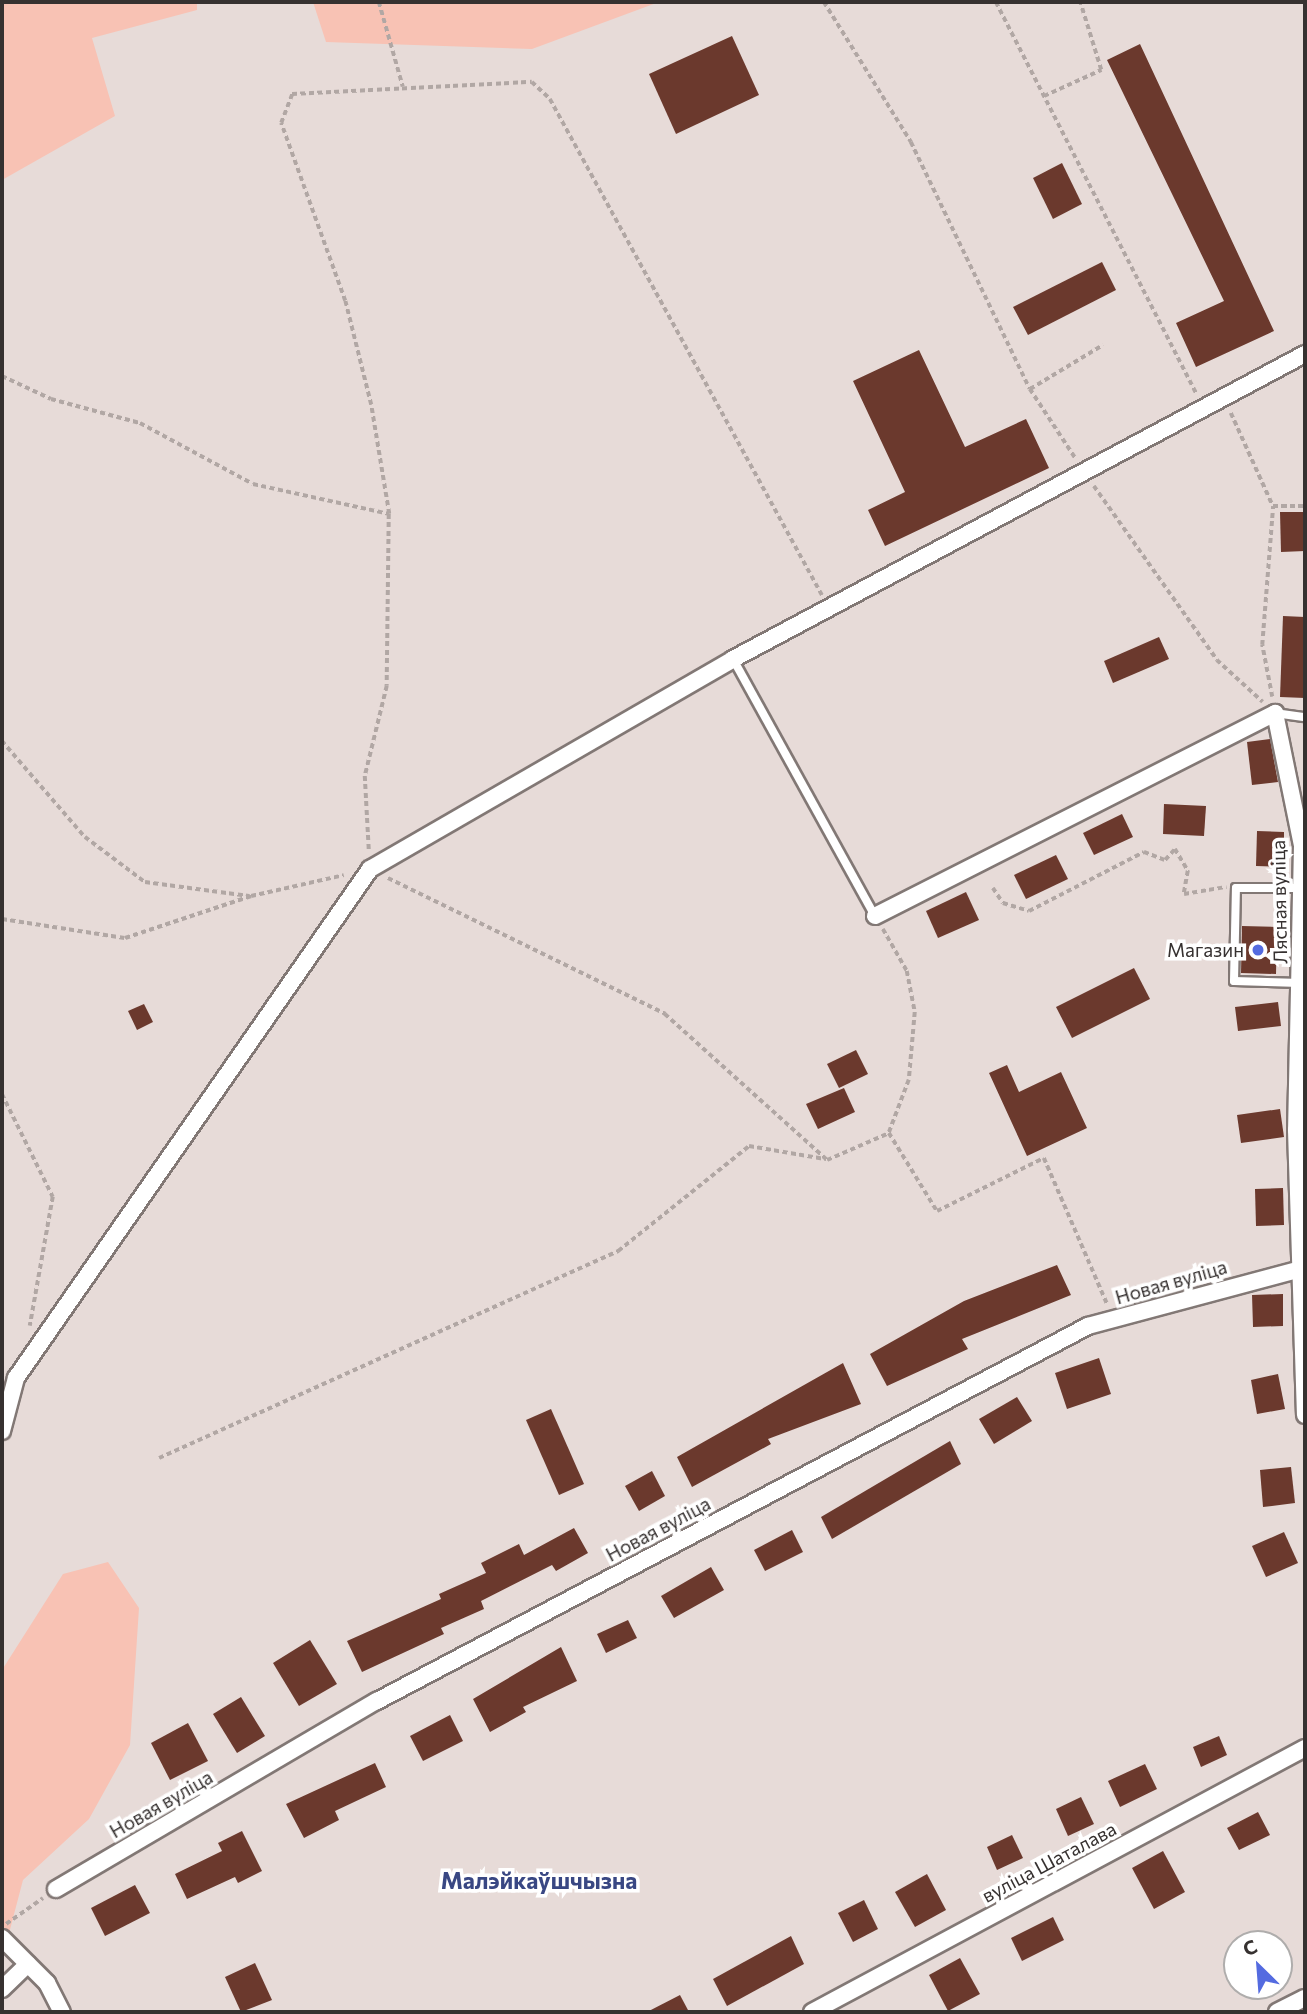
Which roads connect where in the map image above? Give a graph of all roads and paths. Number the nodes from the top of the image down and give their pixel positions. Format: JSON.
{"nodes":[{"id":1,"x":379,"y":2,"type":"edge"},
{"id":2,"x":824,"y":2,"type":"edge"},
{"id":3,"x":996,"y":2,"type":"edge"},
{"id":4,"x":1080,"y":2,"type":"edge"},
{"id":5,"x":403,"y":87,"type":"junction"},
{"id":6,"x":1044,"y":96,"type":"junction"},
{"id":7,"x":1103,"y":345,"type":"dead end"},
{"id":8,"x":1305,"y":354,"type":"edge"},
{"id":9,"x":2,"y":376,"type":"edge"},
{"id":10,"x":1030,"y":389,"type":"junction"},
{"id":11,"x":1224,"y":398,"type":"junction"},
{"id":12,"x":1204,"y":409,"type":"junction"},
{"id":13,"x":1084,"y":472,"type":"junction"},
{"id":14,"x":1273,"y":506,"type":"junction"},
{"id":15,"x":1305,"y":506,"type":"edge"},
{"id":16,"x":389,"y":514,"type":"junction"},
{"id":17,"x":829,"y":608,"type":"junction"},
{"id":18,"x":733,"y":659,"type":"junction"},
{"id":19,"x":1275,"y":713,"type":"junction"},
{"id":20,"x":1305,"y":717,"type":"edge"},
{"id":21,"x":2,"y":741,"type":"edge"},
{"id":22,"x":370,"y":869,"type":"junction"},
{"id":23,"x":993,"y":888,"type":"dead end"},
{"id":24,"x":1236,"y":888,"type":"junction"},
{"id":25,"x":1304,"y":888,"type":"edge"},
{"id":26,"x":251,"y":897,"type":"junction"},
{"id":27,"x":875,"y":916,"type":"junction"},
{"id":28,"x":2,"y":919,"type":"edge"},
{"id":29,"x":1304,"y":982,"type":"edge"},
{"id":30,"x":2,"y":1094,"type":"edge"},
{"id":31,"x":889,"y":1133,"type":"junction"},
{"id":32,"x":827,"y":1160,"type":"junction"},
{"id":33,"x":1301,"y":1268,"type":"edge"},
{"id":34,"x":1114,"y":1321,"type":"junction"},
{"id":35,"x":29,"y":1330,"type":"dead end"},
{"id":36,"x":1305,"y":1415,"type":"edge"},
{"id":37,"x":2,"y":1432,"type":"edge"},
{"id":38,"x":159,"y":1458,"type":"dead end"},
{"id":39,"x":1305,"y":1748,"type":"edge"},
{"id":40,"x":56,"y":1889,"type":"joint"},
{"id":41,"x":2,"y":1928,"type":"edge"},
{"id":42,"x":2,"y":1938,"type":"edge"},
{"id":43,"x":28,"y":1964,"type":"junction"},
{"id":44,"x":2,"y":1989,"type":"edge"},
{"id":45,"x":1305,"y":1998,"type":"edge"},
{"id":46,"x":62,"y":2012,"type":"edge"},
{"id":47,"x":813,"y":2012,"type":"edge"},
{"id":48,"x":1277,"y":2012,"type":"edge"}],
"edges":[{"from":1,"to":5,"type":"path"},
{"from":2,"to":10,"type":"path"},
{"from":3,"to":6,"type":"path"},
{"from":4,"to":6,"type":"path"},
{"from":5,"to":16,"type":"path"},
{"from":5,"to":17,"type":"path"},
{"from":6,"to":12,"type":"path"},
{"from":7,"to":10,"type":"path"},
{"from":8,"to":11,"type":"street"},
{"from":9,"to":16,"type":"path"},
{"from":10,"to":13,"type":"path"},
{"from":11,"to":12,"type":"street"},
{"from":11,"to":14,"type":"path"},
{"from":12,"to":13,"type":"street"},
{"from":13,"to":17,"type":"street"},
{"from":13,"to":19,"type":"path"},
{"from":14,"to":15,"type":"path"},
{"from":14,"to":19,"type":"path"},
{"from":16,"to":22,"type":"path"},
{"from":17,"to":18,"type":"street"},
{"from":18,"to":22,"type":"street"},
{"from":18,"to":27,"type":"lane"},
{"from":19,"to":20,"type":"lane"},
{"from":19,"to":25,"type":"street","name":"Лясная вуліца"},
{"from":19,"to":27,"type":"street"},
{"from":21,"to":26,"type":"path"},
{"from":22,"to":26,"type":"path"},
{"from":22,"to":32,"type":"path"},
{"from":22,"to":37,"type":"street"},
{"from":23,"to":24,"type":"path"},
{"from":24,"to":25,"type":"lane"},
{"from":24,"to":29,"type":"lane"},
{"from":25,"to":29,"type":"street","name":"Лясная вуліца"},
{"from":26,"to":28,"type":"path"},
{"from":27,"to":31,"type":"path"},
{"from":29,"to":33,"type":"street","name":"Лясная вуліца"},
{"from":30,"to":35,"type":"path"},
{"from":31,"to":32,"type":"path"},
{"from":31,"to":34,"type":"path"},
{"from":32,"to":38,"type":"path"},
{"from":33,"to":34,"type":"street","name":"Новая вуліца"},
{"from":33,"to":36,"type":"street","name":"Лясная вуліца"},
{"from":34,"to":40,"type":"street","name":"Новая вуліца"},
{"from":39,"to":47,"type":"street","name":"вуліца Шаталава"},
{"from":40,"to":41,"type":"path"},
{"from":42,"to":43,"type":"street"},
{"from":43,"to":44,"type":"street"},
{"from":43,"to":46,"type":"street"},
{"from":45,"to":48,"type":"street"}]}
